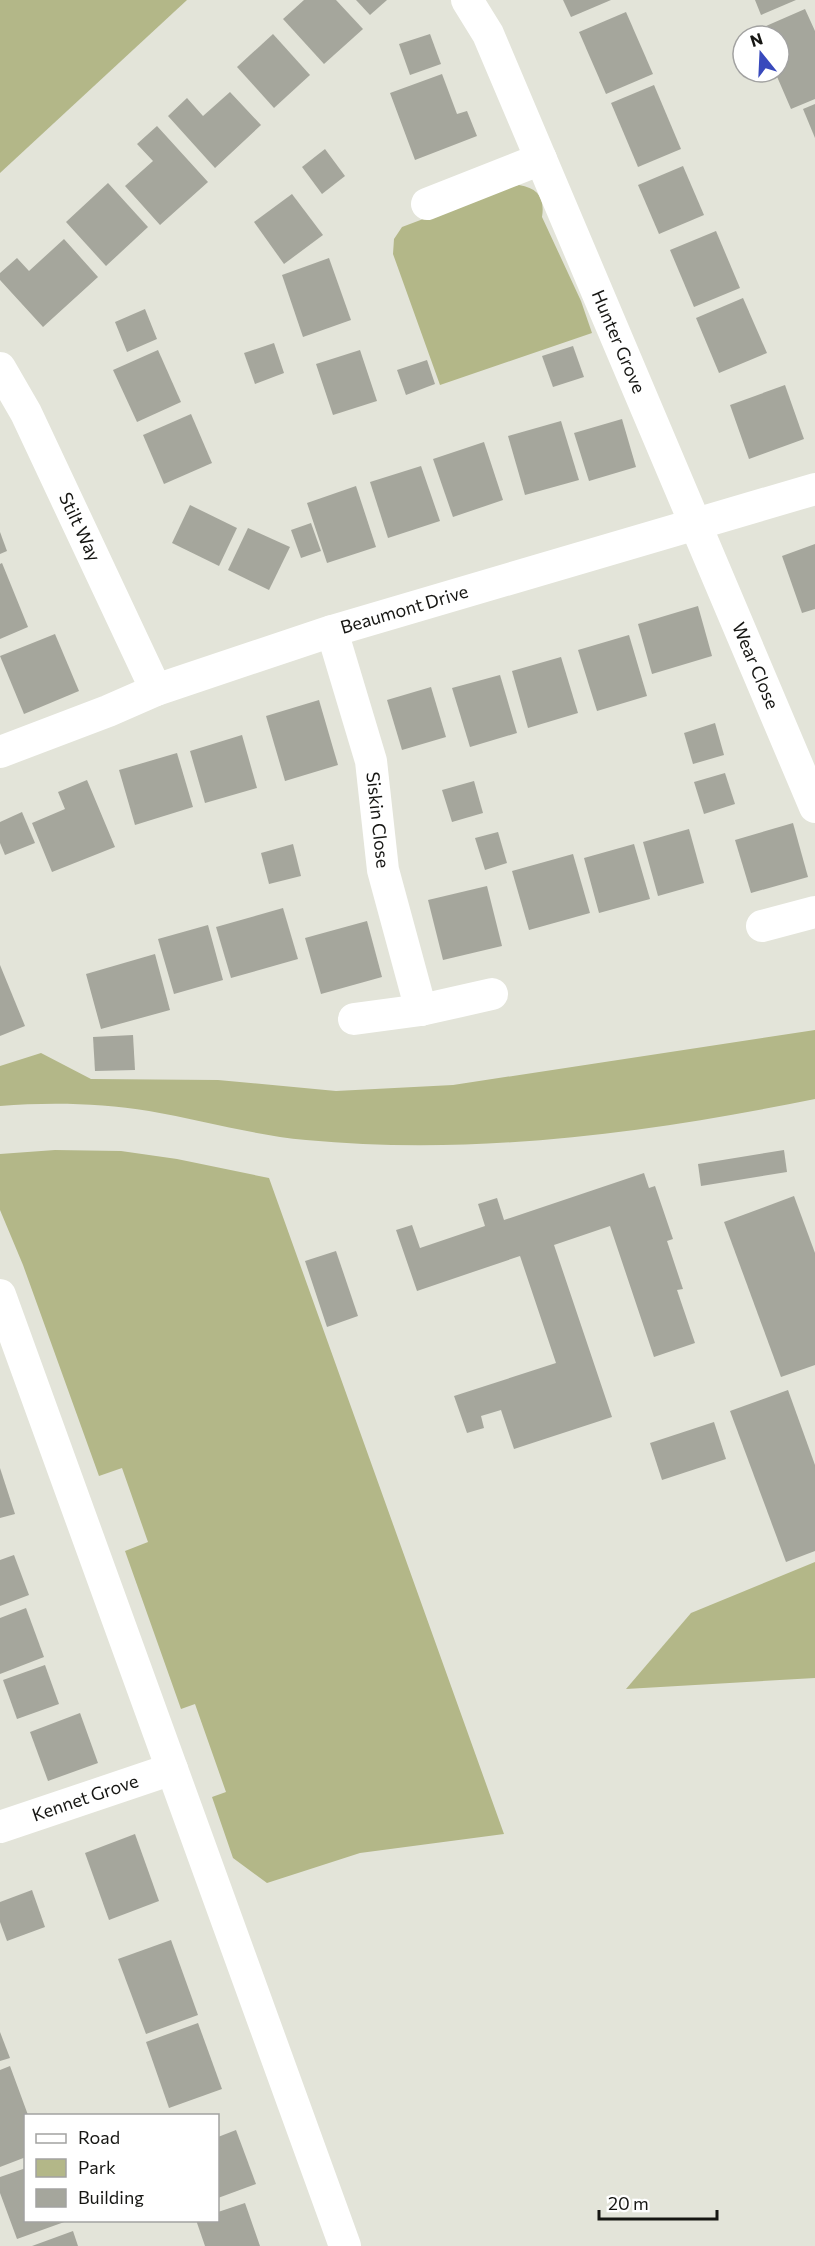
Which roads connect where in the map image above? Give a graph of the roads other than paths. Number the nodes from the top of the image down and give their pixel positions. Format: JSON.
{"nodes":[{"id":1,"x":467,"y":0,"type":"edge"},
{"id":2,"x":541,"y":159,"type":"junction"},
{"id":3,"x":427,"y":204,"type":"dead end"},
{"id":4,"x":0,"y":368,"type":"edge"},
{"id":5,"x":815,"y":489,"type":"edge"},
{"id":6,"x":697,"y":524,"type":"junction"},
{"id":7,"x":332,"y":632,"type":"junction"},
{"id":8,"x":156,"y":690,"type":"junction"},
{"id":9,"x":0,"y":752,"type":"edge"},
{"id":10,"x":815,"y":807,"type":"edge"},
{"id":11,"x":815,"y":912,"type":"edge"},
{"id":12,"x":762,"y":926,"type":"dead end"},
{"id":13,"x":492,"y":994,"type":"dead end"},
{"id":14,"x":422,"y":1010,"type":"junction"},
{"id":15,"x":354,"y":1019,"type":"dead end"},
{"id":16,"x":0,"y":1295,"type":"edge"},
{"id":17,"x":171,"y":1769,"type":"junction"},
{"id":18,"x":0,"y":1827,"type":"edge"},
{"id":19,"x":345,"y":2246,"type":"edge"}],
"edges":[{"from":1,"to":2,"type":"street","name":"Hunter Grove"},
{"from":2,"to":3,"type":"street"},
{"from":2,"to":6,"type":"street","name":"Hunter Grove"},
{"from":4,"to":8,"type":"street","name":"Stilt Way"},
{"from":5,"to":6,"type":"street","name":"Beaumont Drive"},
{"from":6,"to":7,"type":"street","name":"Beaumont Drive"},
{"from":6,"to":10,"type":"street","name":"Wear Close"},
{"from":7,"to":8,"type":"street","name":"Beaumont Drive"},
{"from":7,"to":14,"type":"street","name":"Siskin Close"},
{"from":8,"to":9,"type":"street","name":"Beaumont Drive"},
{"from":11,"to":12,"type":"street"},
{"from":13,"to":14,"type":"street"},
{"from":14,"to":15,"type":"street"},
{"from":16,"to":17,"type":"street"},
{"from":17,"to":18,"type":"street","name":"Kennet Grove"},
{"from":17,"to":19,"type":"street"}]}
